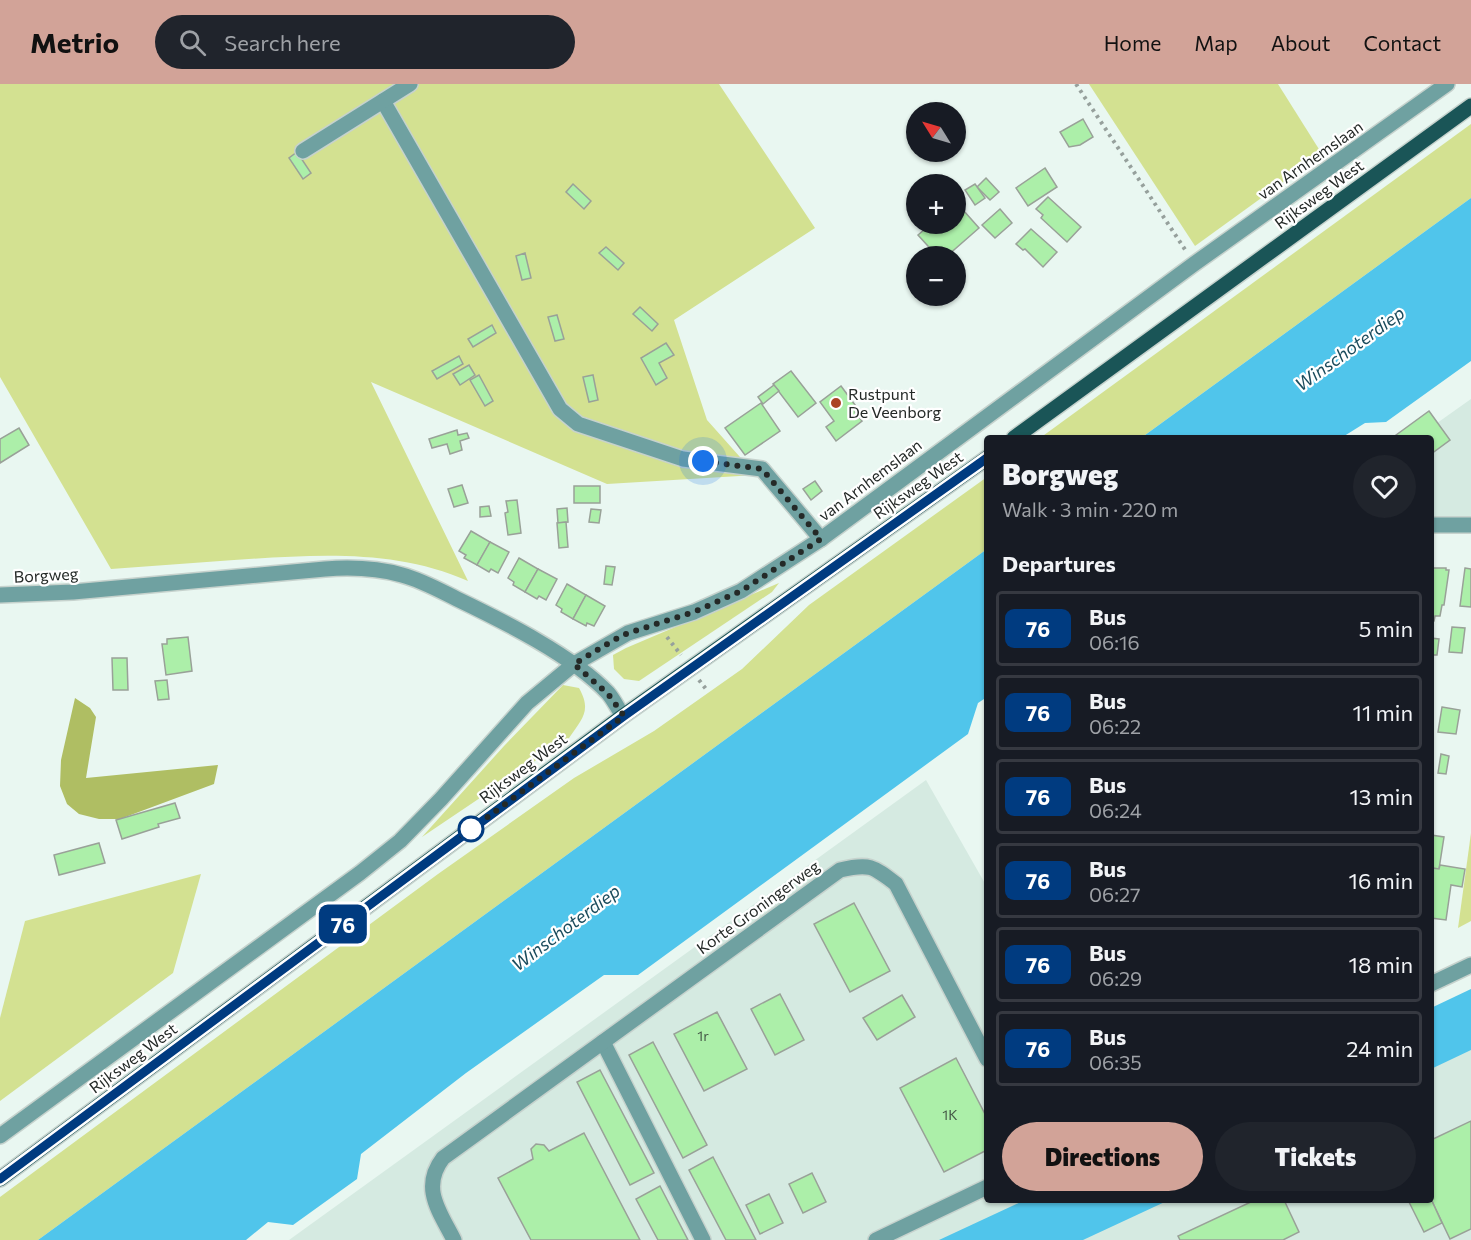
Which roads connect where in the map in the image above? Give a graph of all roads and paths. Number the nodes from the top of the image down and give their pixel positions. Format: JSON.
{"nodes":[{"id":1,"x":410,"y":84,"type":"edge"},
{"id":2,"x":1076,"y":84,"type":"edge"},
{"id":3,"x":1447,"y":84,"type":"edge"},
{"id":4,"x":383,"y":101,"type":"junction"},
{"id":5,"x":1471,"y":106,"type":"edge"},
{"id":6,"x":303,"y":151,"type":"dead end"},
{"id":7,"x":1194,"y":264,"type":"junction"},
{"id":8,"x":1018,"y":435,"type":"edge"},
{"id":9,"x":984,"y":460,"type":"edge"},
{"id":10,"x":1434,"y":525,"type":"edge"},
{"id":11,"x":1471,"y":525,"type":"edge"},
{"id":12,"x":821,"y":539,"type":"junction"},
{"id":13,"x":0,"y":595,"type":"edge"},
{"id":14,"x":574,"y":664,"type":"junction"},
{"id":15,"x":624,"y":716,"type":"junction"},
{"id":16,"x":1471,"y":964,"type":"edge"},
{"id":17,"x":1434,"y":982,"type":"edge"},
{"id":18,"x":603,"y":1042,"type":"junction"},
{"id":19,"x":984,"y":1053,"type":"edge"},
{"id":20,"x":0,"y":1136,"type":"edge"},
{"id":21,"x":0,"y":1179,"type":"edge"},
{"id":22,"x":984,"y":1188,"type":"edge"},
{"id":23,"x":454,"y":1240,"type":"edge"},
{"id":24,"x":703,"y":1240,"type":"edge"},
{"id":25,"x":876,"y":1240,"type":"edge"}],
"edges":[{"from":1,"to":4,"type":"street"},
{"from":2,"to":7,"type":"path"},
{"from":3,"to":7,"type":"street","name":"van Arnhemslaan"},
{"from":4,"to":6,"type":"street"},
{"from":4,"to":12,"type":"street"},
{"from":5,"to":8,"type":"main road","name":"Rijksweg West"},
{"from":7,"to":12,"type":"street","name":"van Arnhemslaan"},
{"from":9,"to":15,"type":"main road","name":"Rijksweg West"},
{"from":10,"to":11,"type":"street"},
{"from":12,"to":14,"type":"street","name":"van Arnhemslaan"},
{"from":13,"to":14,"type":"street","name":"Borgweg"},
{"from":14,"to":15,"type":"street","name":"Borgweg"},
{"from":14,"to":20,"type":"street","name":"Rijksweg West"},
{"from":15,"to":21,"type":"main road","name":"Rijksweg West"},
{"from":16,"to":17,"type":"street"},
{"from":18,"to":19,"type":"street","name":"Korte Groningerweg"},
{"from":18,"to":23,"type":"street","name":"Korte Groningerweg"},
{"from":18,"to":24,"type":"street"},
{"from":22,"to":25,"type":"street"}]}
